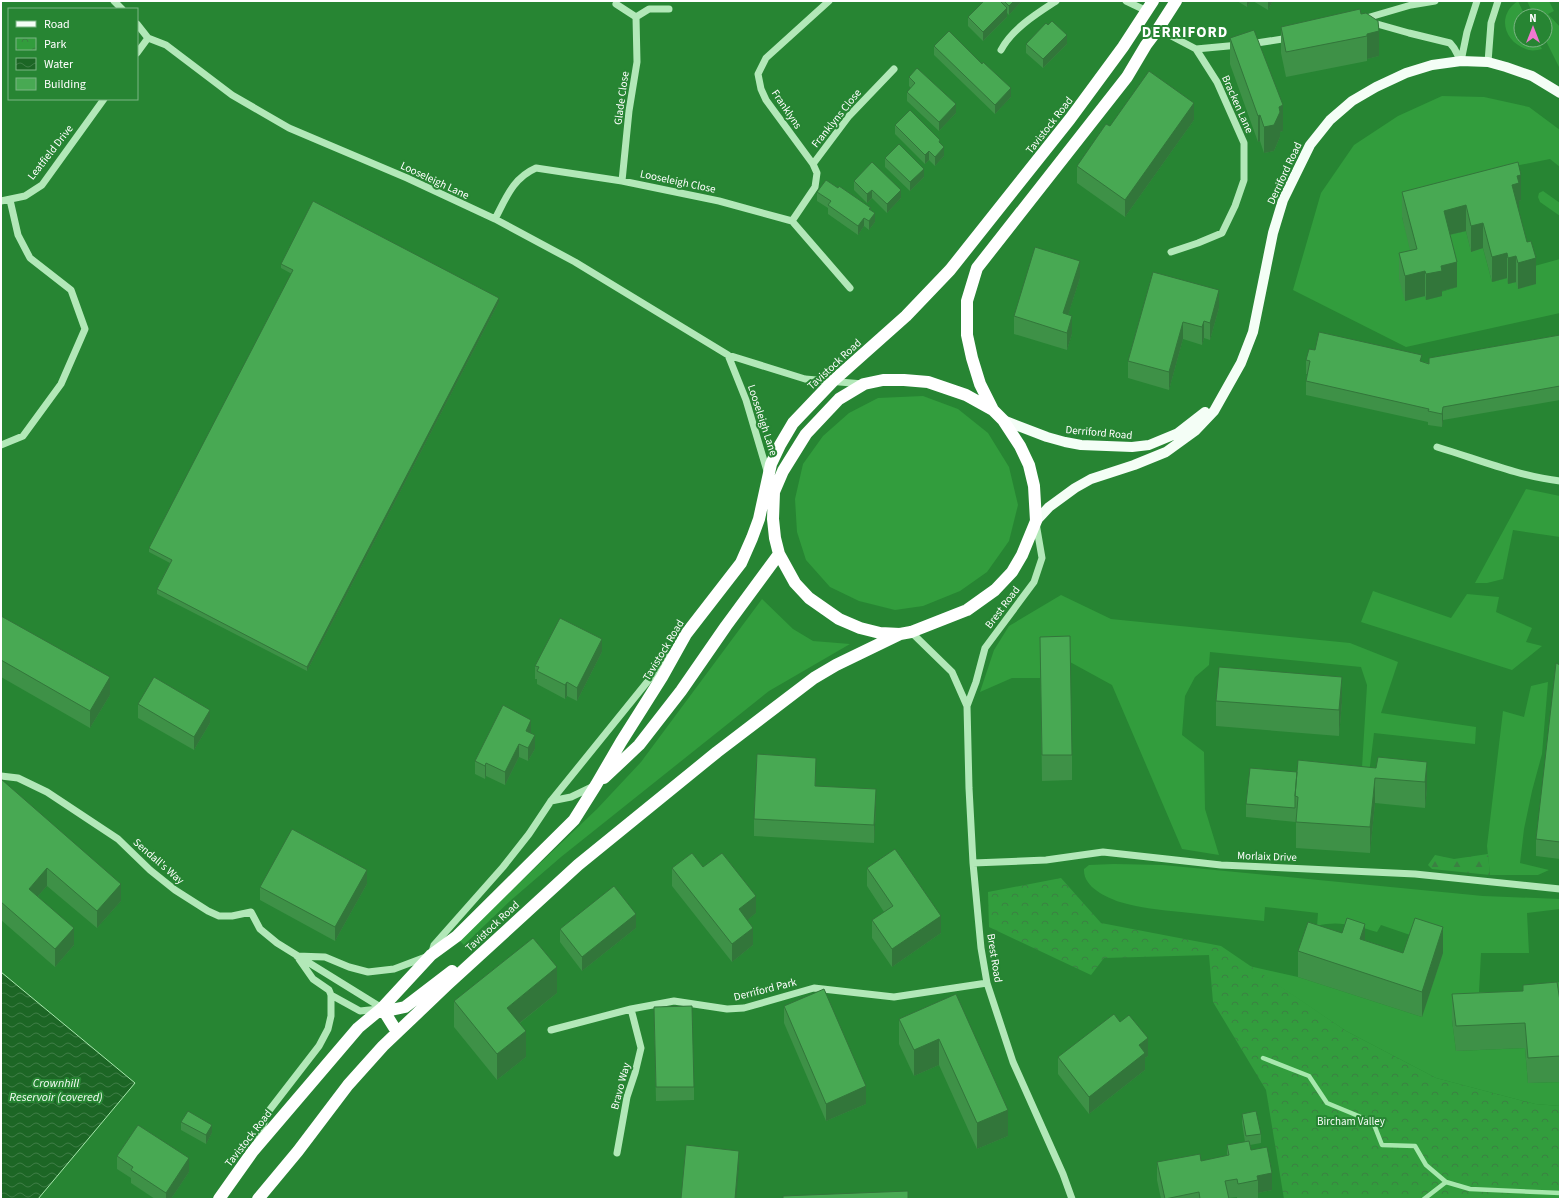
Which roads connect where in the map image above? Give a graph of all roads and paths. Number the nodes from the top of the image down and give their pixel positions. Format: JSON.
{"nodes":[{"id":1,"x":829,"y":1,"type":"edge"},
{"id":2,"x":1056,"y":1,"type":"edge"},
{"id":3,"x":1126,"y":1,"type":"edge"},
{"id":4,"x":1176,"y":1,"type":"edge"},
{"id":5,"x":1435,"y":1,"type":"edge"},
{"id":6,"x":1477,"y":1,"type":"edge"},
{"id":7,"x":1498,"y":1,"type":"edge"},
{"id":8,"x":616,"y":4,"type":"dead end"},
{"id":9,"x":1150,"y":6,"type":"edge"},
{"id":10,"x":669,"y":9,"type":"dead end"},
{"id":11,"x":636,"y":17,"type":"junction"},
{"id":12,"x":138,"y":25,"type":"edge"},
{"id":13,"x":1158,"y":29,"type":"junction"},
{"id":14,"x":1298,"y":36,"type":"edge"},
{"id":15,"x":148,"y":38,"type":"junction"},
{"id":16,"x":1001,"y":50,"type":"dead end"},
{"id":17,"x":1196,"y":50,"type":"junction"},
{"id":18,"x":138,"y":52,"type":"edge"},
{"id":19,"x":1461,"y":61,"type":"junction"},
{"id":20,"x":1488,"y":62,"type":"junction"},
{"id":21,"x":894,"y":69,"type":"dead end"},
{"id":22,"x":1560,"y":93,"type":"edge"},
{"id":23,"x":103,"y":100,"type":"edge"},
{"id":24,"x":813,"y":164,"type":"junction"},
{"id":25,"x":622,"y":181,"type":"junction"},
{"id":26,"x":10,"y":200,"type":"junction"},
{"id":27,"x":1,"y":201,"type":"edge"},
{"id":28,"x":495,"y":219,"type":"junction"},
{"id":29,"x":792,"y":221,"type":"junction"},
{"id":30,"x":1171,"y":252,"type":"dead end"},
{"id":31,"x":850,"y":288,"type":"dead end"},
{"id":32,"x":728,"y":355,"type":"junction"},
{"id":33,"x":833,"y":381,"type":"junction"},
{"id":34,"x":864,"y":384,"type":"junction"},
{"id":35,"x":1226,"y":390,"type":"junction"},
{"id":36,"x":993,"y":410,"type":"junction"},
{"id":37,"x":1003,"y":420,"type":"junction"},
{"id":38,"x":1,"y":445,"type":"edge"},
{"id":39,"x":1437,"y":447,"type":"dead end"},
{"id":40,"x":769,"y":477,"type":"junction"},
{"id":41,"x":1560,"y":482,"type":"edge"},
{"id":42,"x":774,"y":492,"type":"junction"},
{"id":43,"x":1036,"y":520,"type":"junction"},
{"id":44,"x":779,"y":554,"type":"junction"},
{"id":45,"x":905,"y":633,"type":"junction"},
{"id":46,"x":686,"y":634,"type":"junction"},
{"id":47,"x":967,"y":706,"type":"junction"},
{"id":48,"x":1,"y":776,"type":"edge"},
{"id":49,"x":596,"y":785,"type":"junction"},
{"id":50,"x":551,"y":801,"type":"junction"},
{"id":51,"x":973,"y":863,"type":"junction"},
{"id":52,"x":1560,"y":889,"type":"edge"},
{"id":53,"x":495,"y":941,"type":"junction"},
{"id":54,"x":431,"y":955,"type":"junction"},
{"id":55,"x":297,"y":956,"type":"junction"},
{"id":56,"x":987,"y":983,"type":"junction"},
{"id":57,"x":331,"y":996,"type":"junction"},
{"id":58,"x":382,"y":1008,"type":"junction"},
{"id":59,"x":631,"y":1010,"type":"junction"},
{"id":60,"x":551,"y":1030,"type":"dead end"},
{"id":61,"x":398,"y":1032,"type":"junction"},
{"id":62,"x":253,"y":1150,"type":"junction"},
{"id":63,"x":617,"y":1153,"type":"dead end"},
{"id":64,"x":219,"y":1199,"type":"edge"},
{"id":65,"x":258,"y":1199,"type":"edge"},
{"id":66,"x":1072,"y":1199,"type":"edge"}],
"edges":[{"from":1,"to":24,"type":"street","name":"Franklyns"},
{"from":2,"to":16,"type":"street"},
{"from":3,"to":9,"type":"street"},
{"from":4,"to":13,"type":"highway"},
{"from":5,"to":19,"type":"street"},
{"from":6,"to":19,"type":"street"},
{"from":7,"to":20,"type":"street"},
{"from":8,"to":11,"type":"street"},
{"from":9,"to":33,"type":"highway","name":"Tavistock Road"},
{"from":10,"to":11,"type":"street"},
{"from":11,"to":25,"type":"street","name":"Glade Close"},
{"from":12,"to":15,"type":"street"},
{"from":13,"to":17,"type":"street"},
{"from":13,"to":36,"type":"highway"},
{"from":14,"to":17,"type":"street"},
{"from":15,"to":18,"type":"street"},
{"from":15,"to":28,"type":"street","name":"Looseleigh Lane"},
{"from":17,"to":30,"type":"street","name":"Bracken Lane"},
{"from":19,"to":20,"type":"main road","name":"Derriford Road"},
{"from":19,"to":35,"type":"main road","name":"Derriford Road"},
{"from":20,"to":22,"type":"main road","name":"Derriford Road"},
{"from":21,"to":24,"type":"street","name":"Franklyns Close"},
{"from":23,"to":26,"type":"street","name":"Leatfield Drive"},
{"from":24,"to":29,"type":"street","name":"Franklyns"},
{"from":25,"to":28,"type":"street","name":"Looseleigh Close"},
{"from":25,"to":29,"type":"street","name":"Looseleigh Close"},
{"from":26,"to":27,"type":"street","name":"Leatfield Drive"},
{"from":26,"to":38,"type":"street"},
{"from":28,"to":32,"type":"street","name":"Looseleigh Lane"},
{"from":29,"to":31,"type":"street"},
{"from":32,"to":33,"type":"street","name":"Looseleigh Lane"},
{"from":32,"to":40,"type":"street","name":"Looseleigh Lane"},
{"from":33,"to":34,"type":"street","name":"Looseleigh Lane"},
{"from":33,"to":40,"type":"highway","name":"Tavistock Road"},
{"from":34,"to":36,"type":"highway"},
{"from":34,"to":42,"type":"highway"},
{"from":35,"to":37,"type":"main road","name":"Derriford Road"},
{"from":35,"to":43,"type":"main road","name":"Derriford Road"},
{"from":36,"to":37,"type":"highway"},
{"from":37,"to":43,"type":"highway"},
{"from":39,"to":41,"type":"street"},
{"from":40,"to":42,"type":"street","name":"Looseleigh Lane"},
{"from":40,"to":46,"type":"highway","name":"Tavistock Road"},
{"from":42,"to":44,"type":"highway"},
{"from":43,"to":45,"type":"highway","name":"Tavistock Road"},
{"from":43,"to":47,"type":"street","name":"Brest Road"},
{"from":44,"to":45,"type":"highway"},
{"from":44,"to":49,"type":"highway","name":"Tavistock Road"},
{"from":45,"to":47,"type":"street","name":"Brest Road"},
{"from":45,"to":53,"type":"highway","name":"Tavistock Road"},
{"from":46,"to":49,"type":"highway","name":"Tavistock Road"},
{"from":46,"to":50,"type":"street"},
{"from":47,"to":51,"type":"street","name":"Brest Road"},
{"from":48,"to":55,"type":"street","name":"Sendall's Way"},
{"from":49,"to":50,"type":"street","name":"Tavistock Road"},
{"from":49,"to":54,"type":"highway","name":"Tavistock Road"},
{"from":50,"to":54,"type":"street","name":"Tavistock Road"},
{"from":51,"to":52,"type":"street","name":"Morlaix Drive"},
{"from":51,"to":56,"type":"street","name":"Brest Road"},
{"from":53,"to":58,"type":"highway"},
{"from":53,"to":61,"type":"highway","name":"Tavistock Road"},
{"from":54,"to":55,"type":"street","name":"Sendall's Way"},
{"from":54,"to":58,"type":"highway","name":"Tavistock Road"},
{"from":55,"to":57,"type":"street","name":"Sendall's Way"},
{"from":55,"to":58,"type":"street","name":"Sendall's Way"},
{"from":56,"to":59,"type":"street","name":"Derriford Park"},
{"from":56,"to":66,"type":"street","name":"Brest Road"},
{"from":57,"to":58,"type":"street","name":"Sendall's Way"},
{"from":57,"to":62,"type":"street"},
{"from":58,"to":61,"type":"highway"},
{"from":58,"to":62,"type":"highway","name":"Tavistock Road"},
{"from":59,"to":60,"type":"street","name":"Derriford Park"},
{"from":59,"to":63,"type":"street","name":"Bravo Way"},
{"from":61,"to":65,"type":"highway","name":"Tavistock Road"},
{"from":62,"to":64,"type":"highway","name":"Tavistock Road"}]}
